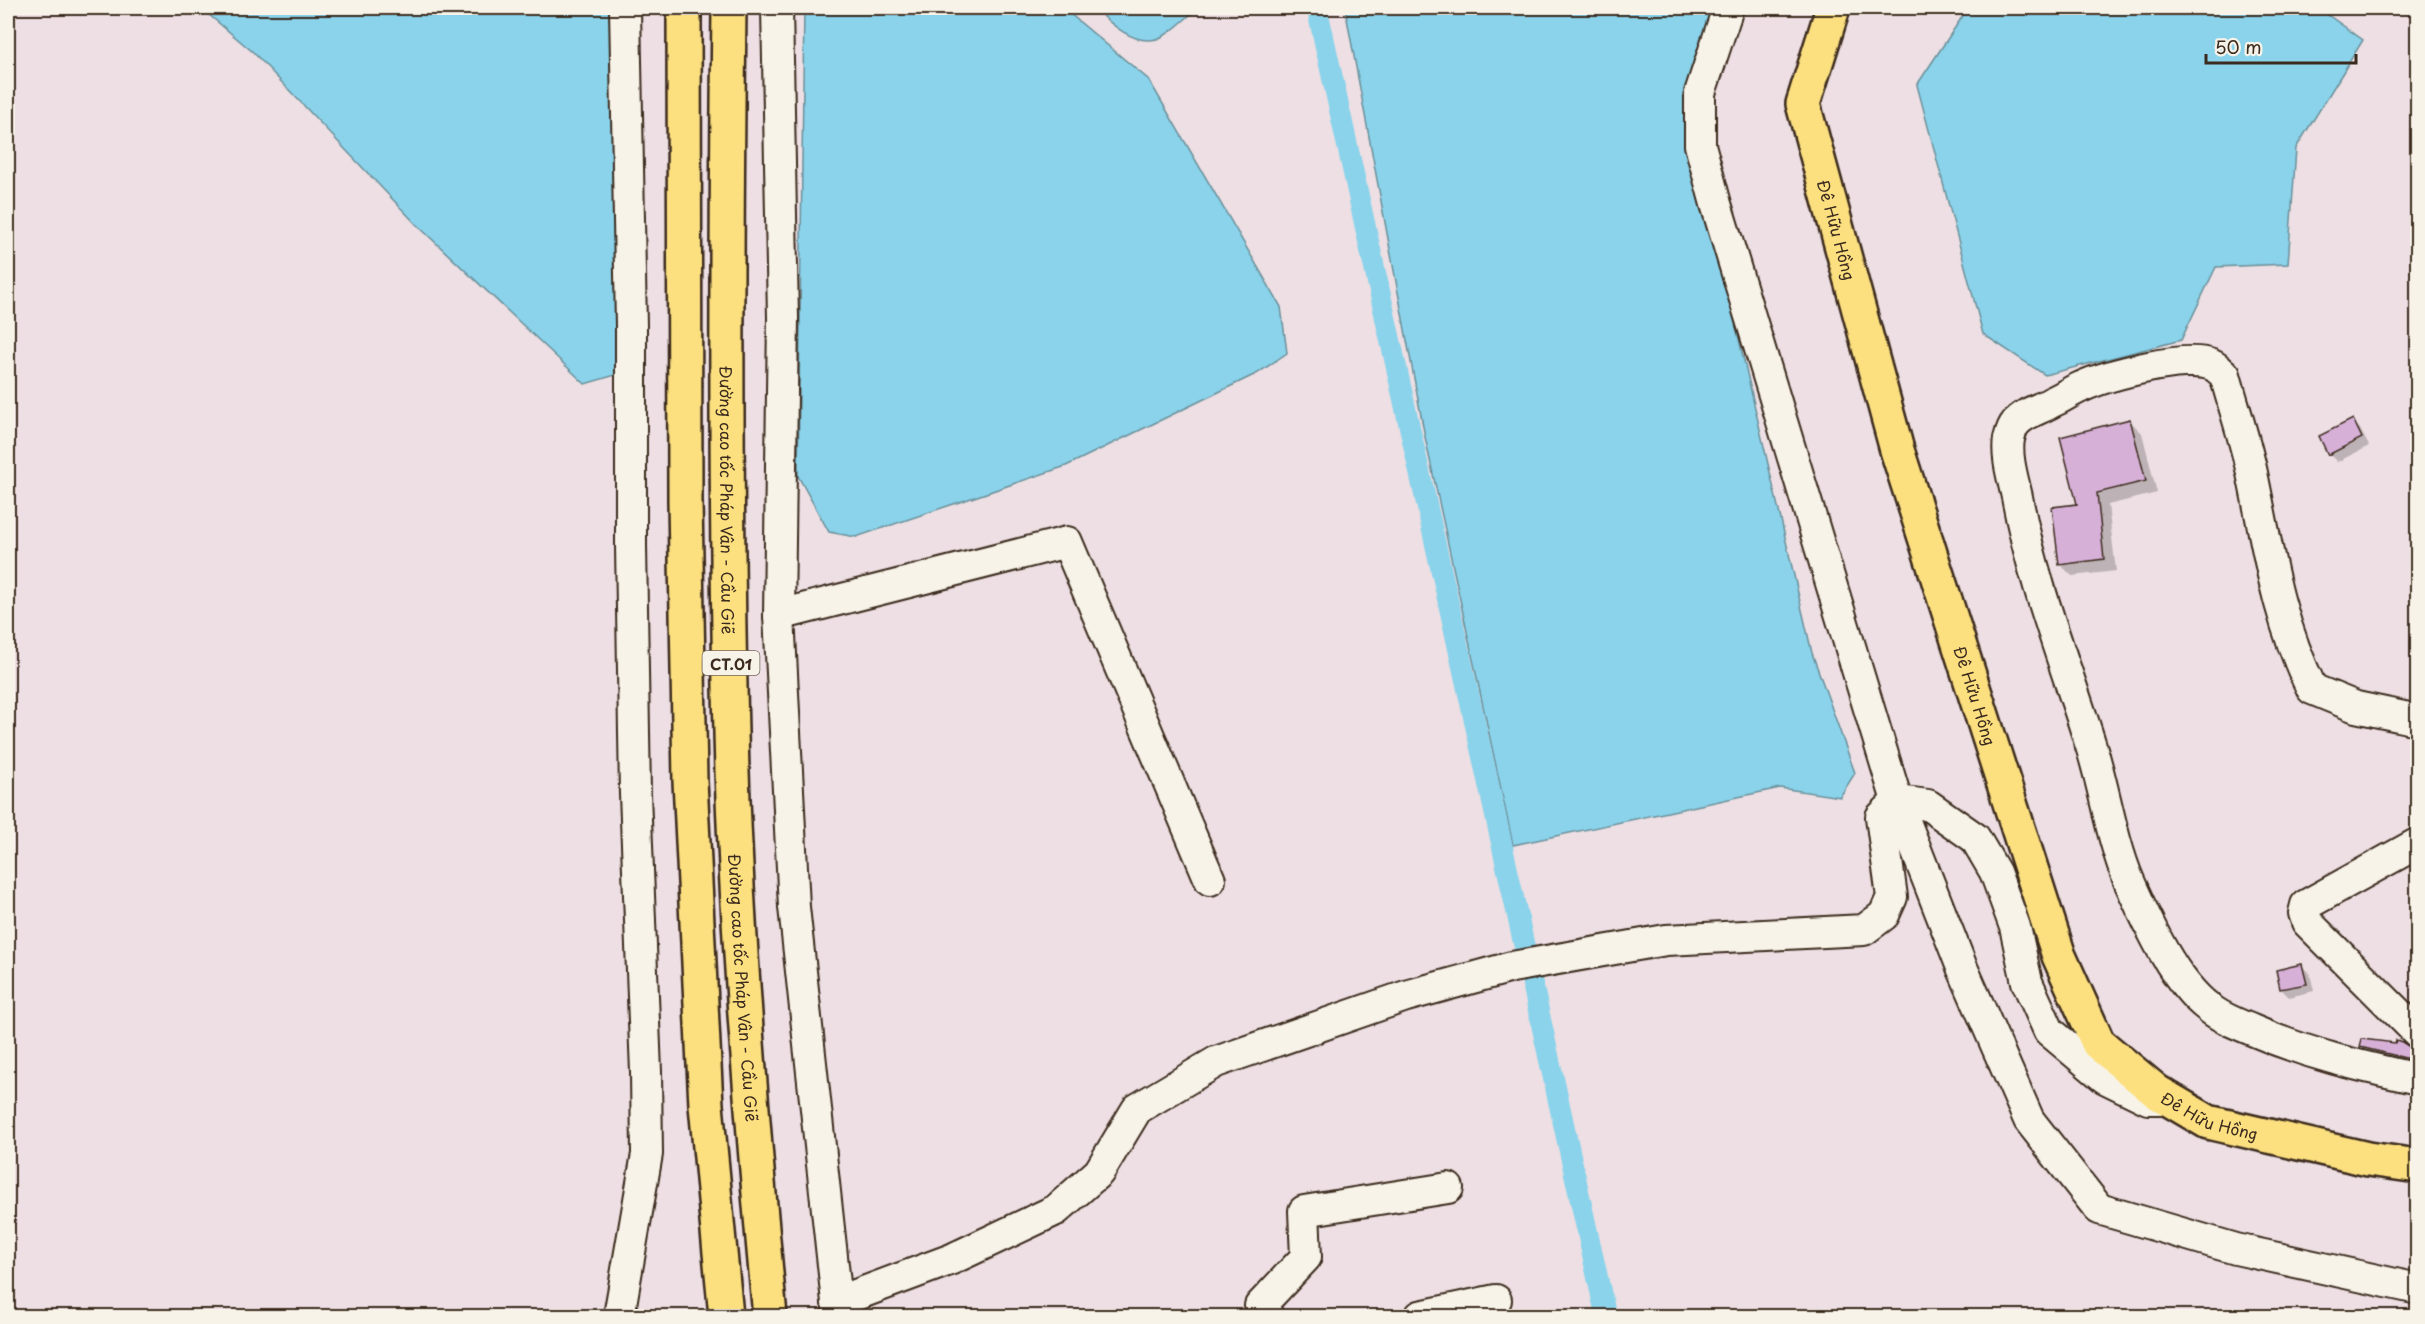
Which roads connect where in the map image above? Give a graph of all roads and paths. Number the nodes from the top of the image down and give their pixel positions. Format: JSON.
{"nodes":[{"id":1,"x":625,"y":8,"type":"edge"},
{"id":2,"x":684,"y":8,"type":"edge"},
{"id":3,"x":729,"y":8,"type":"edge"},
{"id":4,"x":777,"y":8,"type":"edge"},
{"id":5,"x":1728,"y":8,"type":"edge"},
{"id":6,"x":1833,"y":8,"type":"edge"},
{"id":7,"x":779,"y":615,"type":"junction"},
{"id":8,"x":2418,"y":720,"type":"edge"},
{"id":9,"x":1897,"y":801,"type":"junction"},
{"id":10,"x":2418,"y":843,"type":"edge"},
{"id":11,"x":1210,"y":880,"type":"dead end"},
{"id":12,"x":2418,"y":1032,"type":"edge"},
{"id":13,"x":2418,"y":1079,"type":"edge"},
{"id":14,"x":2169,"y":1099,"type":"junction"},
{"id":15,"x":2418,"y":1154,"type":"edge"},
{"id":16,"x":2368,"y":1159,"type":"junction"},
{"id":17,"x":2418,"y":1166,"type":"edge"},
{"id":18,"x":1448,"y":1188,"type":"dead end"},
{"id":19,"x":2418,"y":1289,"type":"edge"},
{"id":20,"x":1496,"y":1300,"type":"dead end"},
{"id":21,"x":839,"y":1309,"type":"edge"},
{"id":22,"x":619,"y":1317,"type":"edge"},
{"id":23,"x":726,"y":1317,"type":"edge"},
{"id":24,"x":770,"y":1317,"type":"edge"},
{"id":25,"x":1268,"y":1317,"type":"edge"},
{"id":26,"x":1420,"y":1317,"type":"edge"}],
"edges":[{"from":1,"to":22,"type":"street"},
{"from":2,"to":23,"type":"main road","number":"CT.01"},
{"from":3,"to":24,"type":"main road","name":"Đường cao tốc Pháp Vân - Cầu Giẽ","number":"CT.01"},
{"from":4,"to":7,"type":"street"},
{"from":5,"to":9,"type":"street"},
{"from":6,"to":14,"type":"main road","name":"Đê Hữu Hồng"},
{"from":7,"to":11,"type":"street"},
{"from":7,"to":21,"type":"street"},
{"from":8,"to":13,"type":"street"},
{"from":9,"to":14,"type":"street"},
{"from":9,"to":19,"type":"street"},
{"from":9,"to":21,"type":"street"},
{"from":10,"to":12,"type":"street"},
{"from":14,"to":16,"type":"main road","name":"Đê Hữu Hồng"},
{"from":15,"to":16,"type":"street"},
{"from":16,"to":17,"type":"main road","name":"Đê Hữu Hồng"},
{"from":18,"to":25,"type":"street"},
{"from":20,"to":26,"type":"street"}]}
